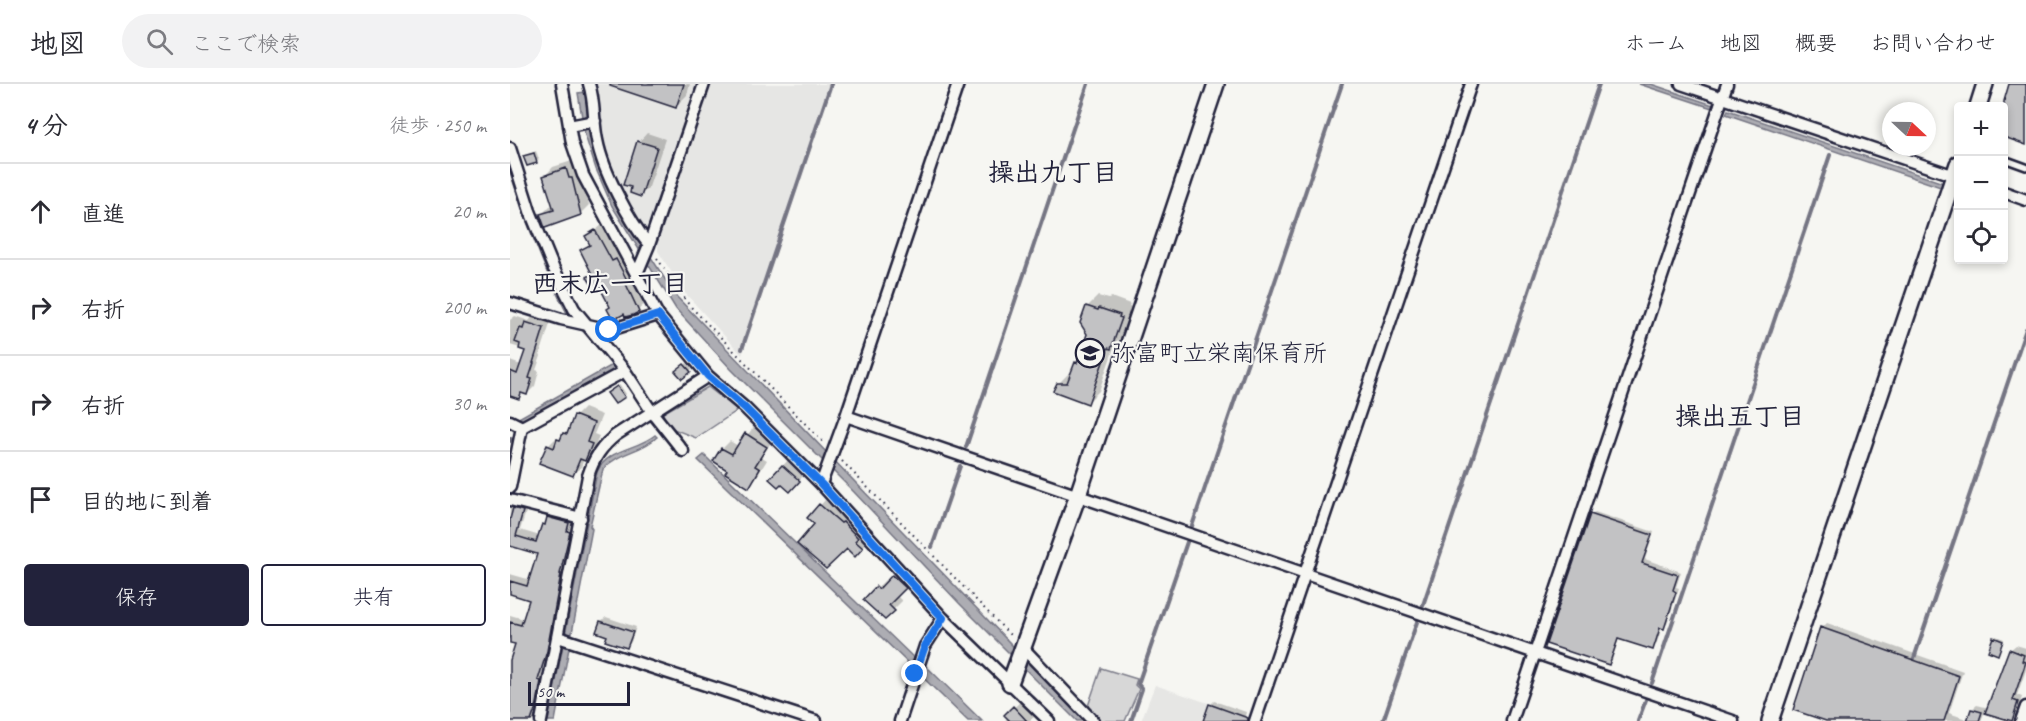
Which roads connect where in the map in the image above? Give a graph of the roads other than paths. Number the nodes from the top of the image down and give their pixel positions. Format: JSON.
{"nodes":[{"id":1,"x":562,"y":84,"type":"edge"},
{"id":2,"x":589,"y":84,"type":"edge"},
{"id":3,"x":704,"y":84,"type":"edge"},
{"id":4,"x":958,"y":84,"type":"edge"},
{"id":5,"x":1216,"y":84,"type":"edge"},
{"id":6,"x":1471,"y":84,"type":"edge"},
{"id":7,"x":1681,"y":84,"type":"edge"},
{"id":8,"x":1727,"y":84,"type":"edge"},
{"id":9,"x":1985,"y":84,"type":"edge"},
{"id":10,"x":1722,"y":98,"type":"junction"},
{"id":11,"x":1978,"y":102,"type":"edge"},
{"id":12,"x":593,"y":122,"type":"junction"},
{"id":13,"x":573,"y":125,"type":"junction"},
{"id":14,"x":510,"y":147,"type":"edge"},
{"id":15,"x":2008,"y":160,"type":"edge"},
{"id":16,"x":2026,"y":167,"type":"edge"},
{"id":17,"x":1954,"y":171,"type":"edge"},
{"id":18,"x":1954,"y":180,"type":"edge"},
{"id":19,"x":2008,"y":193,"type":"edge"},
{"id":20,"x":2026,"y":200,"type":"edge"},
{"id":21,"x":649,"y":245,"type":"junction"},
{"id":22,"x":636,"y":276,"type":"junction"},
{"id":23,"x":510,"y":303,"type":"edge"},
{"id":24,"x":658,"y":315,"type":"junction"},
{"id":25,"x":580,"y":323,"type":"junction"},
{"id":26,"x":625,"y":371,"type":"junction"},
{"id":27,"x":708,"y":376,"type":"junction"},
{"id":28,"x":652,"y":412,"type":"junction"},
{"id":29,"x":846,"y":416,"type":"junction"},
{"id":30,"x":510,"y":421,"type":"edge"},
{"id":31,"x":522,"y":427,"type":"junction"},
{"id":32,"x":683,"y":451,"type":"dead end"},
{"id":33,"x":821,"y":484,"type":"junction"},
{"id":34,"x":510,"y":488,"type":"edge"},
{"id":35,"x":1078,"y":495,"type":"junction"},
{"id":36,"x":510,"y":500,"type":"edge"},
{"id":37,"x":581,"y":518,"type":"junction"},
{"id":38,"x":1306,"y":574,"type":"junction"},
{"id":39,"x":943,"y":618,"type":"junction"},
{"id":40,"x":558,"y":637,"type":"junction"},
{"id":41,"x":1023,"y":648,"type":"junction"},
{"id":42,"x":1535,"y":653,"type":"junction"},
{"id":43,"x":1010,"y":683,"type":"junction"},
{"id":44,"x":2026,"y":707,"type":"edge"},
{"id":45,"x":542,"y":721,"type":"edge"},
{"id":46,"x":816,"y":721,"type":"edge"},
{"id":47,"x":900,"y":721,"type":"edge"},
{"id":48,"x":1049,"y":721,"type":"edge"},
{"id":49,"x":1093,"y":721,"type":"edge"},
{"id":50,"x":1255,"y":721,"type":"edge"},
{"id":51,"x":1512,"y":721,"type":"edge"},
{"id":52,"x":1733,"y":721,"type":"edge"},
{"id":53,"x":1770,"y":721,"type":"edge"},
{"id":54,"x":2021,"y":721,"type":"edge"}],
"edges":[{"from":1,"to":13,"type":"street"},
{"from":2,"to":12,"type":"street"},
{"from":3,"to":21,"type":"street"},
{"from":4,"to":29,"type":"street"},
{"from":5,"to":35,"type":"street"},
{"from":6,"to":38,"type":"street"},
{"from":7,"to":10,"type":"street"},
{"from":8,"to":10,"type":"street"},
{"from":9,"to":11,"type":"street"},
{"from":10,"to":17,"type":"street"},
{"from":10,"to":42,"type":"street"},
{"from":12,"to":13,"type":"street"},
{"from":12,"to":21,"type":"street"},
{"from":13,"to":22,"type":"street"},
{"from":14,"to":25,"type":"street"},
{"from":15,"to":16,"type":"lane"},
{"from":18,"to":53,"type":"street"},
{"from":19,"to":20,"type":"street"},
{"from":21,"to":22,"type":"street"},
{"from":22,"to":24,"type":"street"},
{"from":23,"to":25,"type":"street"},
{"from":24,"to":25,"type":"street"},
{"from":24,"to":27,"type":"street"},
{"from":25,"to":26,"type":"street"},
{"from":26,"to":28,"type":"street"},
{"from":26,"to":31,"type":"street"},
{"from":27,"to":28,"type":"street"},
{"from":27,"to":33,"type":"street"},
{"from":28,"to":32,"type":"street"},
{"from":28,"to":37,"type":"street"},
{"from":29,"to":33,"type":"street"},
{"from":29,"to":35,"type":"street"},
{"from":30,"to":31,"type":"street"},
{"from":31,"to":34,"type":"street"},
{"from":33,"to":39,"type":"street"},
{"from":35,"to":38,"type":"street"},
{"from":35,"to":41,"type":"street"},
{"from":36,"to":37,"type":"street"},
{"from":37,"to":40,"type":"street"},
{"from":38,"to":42,"type":"street"},
{"from":38,"to":50,"type":"street"},
{"from":39,"to":43,"type":"street"},
{"from":39,"to":47,"type":"street"},
{"from":40,"to":45,"type":"street"},
{"from":40,"to":46,"type":"street"},
{"from":41,"to":43,"type":"street"},
{"from":41,"to":49,"type":"street"},
{"from":42,"to":51,"type":"street"},
{"from":42,"to":52,"type":"street"},
{"from":43,"to":48,"type":"street"},
{"from":44,"to":54,"type":"street"}]}
